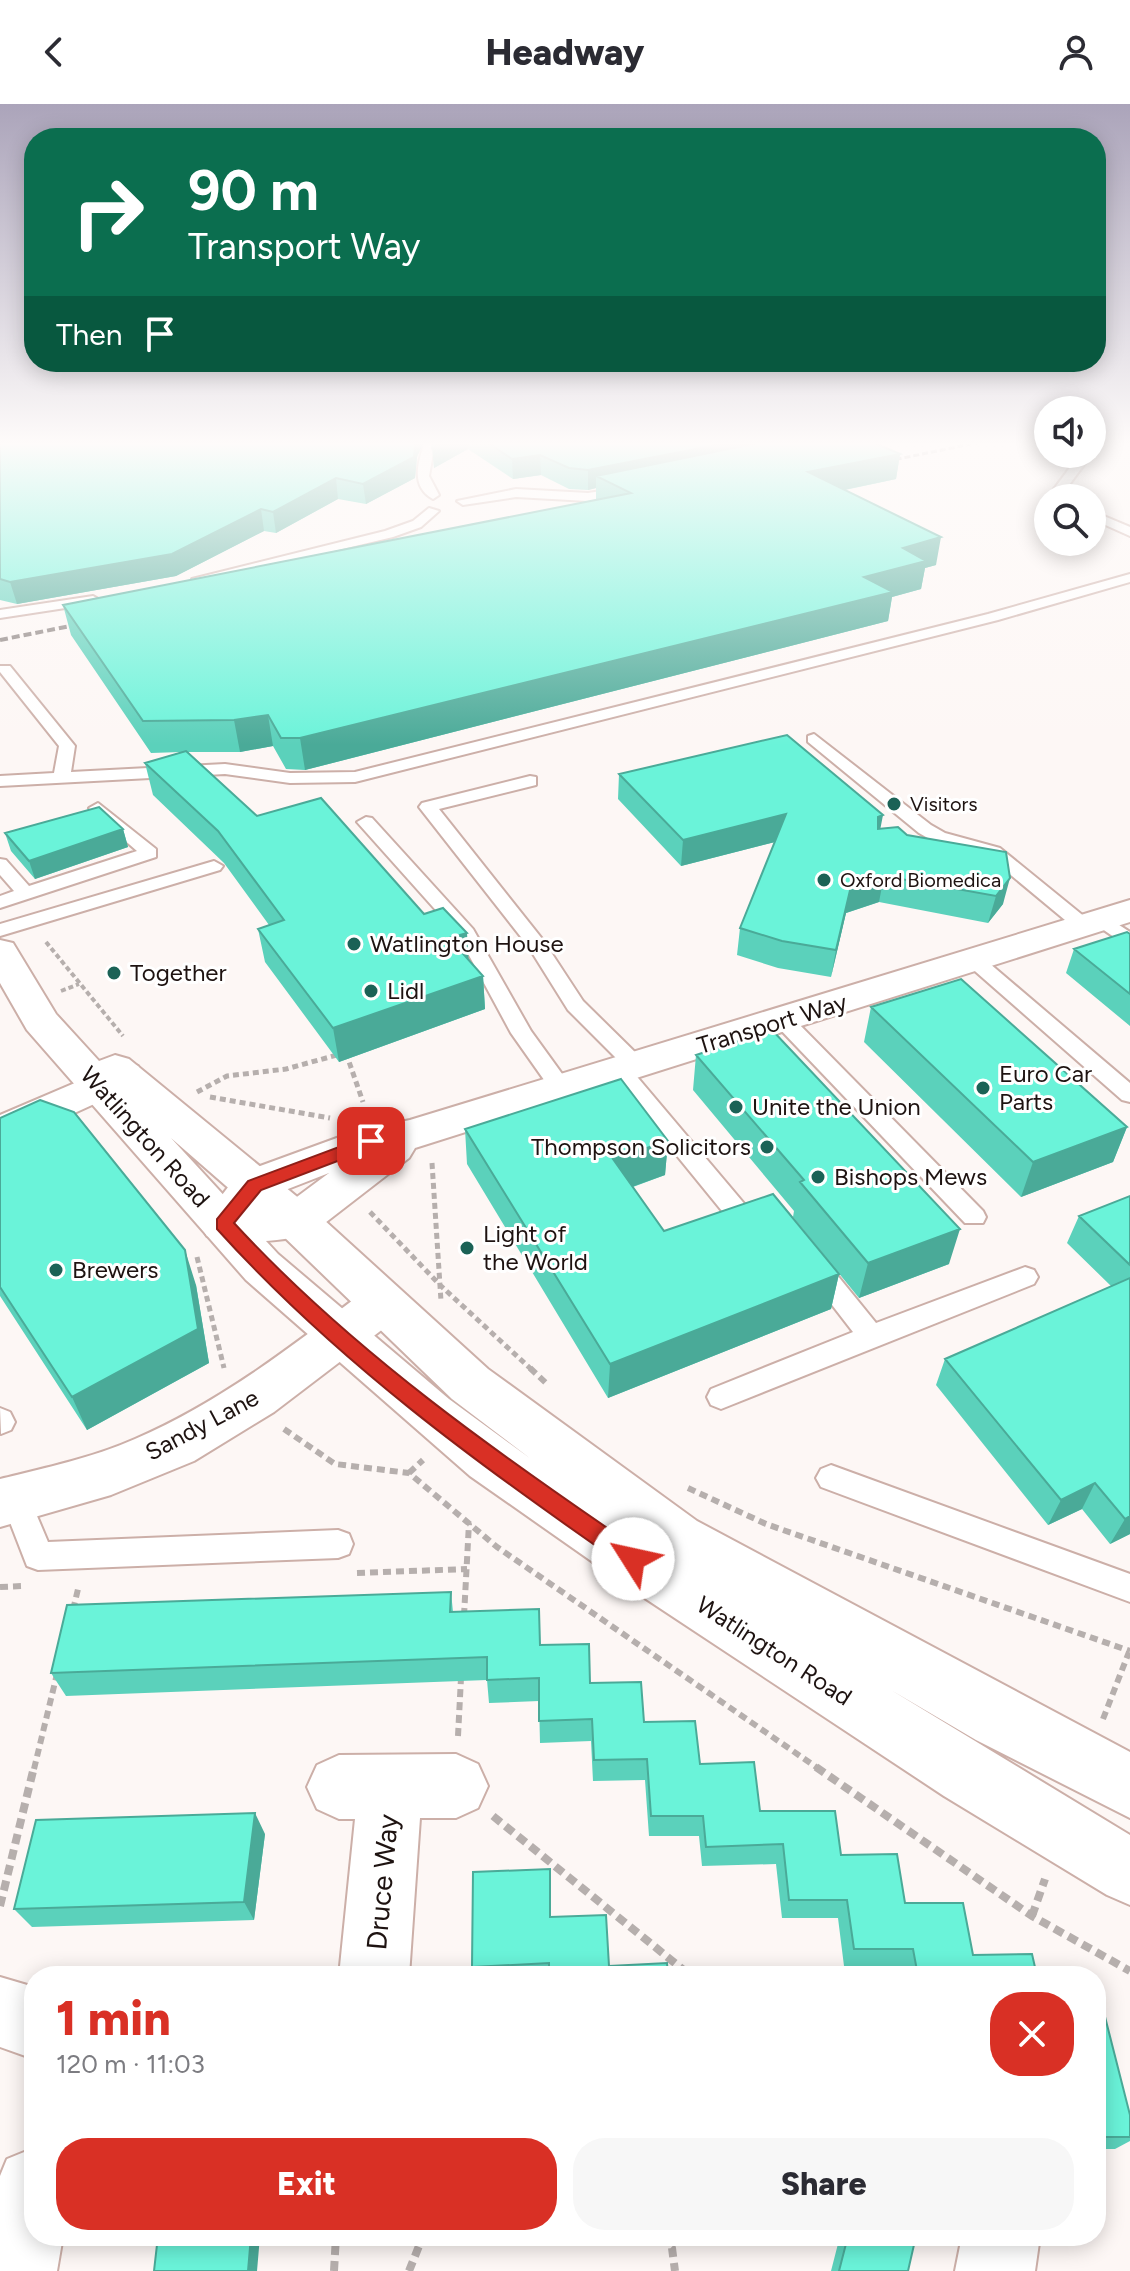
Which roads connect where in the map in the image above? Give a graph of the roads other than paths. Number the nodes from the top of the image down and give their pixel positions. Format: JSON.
{"nodes":[{"id":1,"x":350,"y":543,"type":"edge"},
{"id":2,"x":1130,"y":578,"type":"edge"},
{"id":3,"x":189,"y":581,"type":"edge"},
{"id":4,"x":104,"y":598,"type":"edge"},
{"id":5,"x":0,"y":614,"type":"edge"},
{"id":6,"x":5,"y":669,"type":"dead end"},
{"id":7,"x":814,"y":739,"type":"dead end"},
{"id":8,"x":62,"y":776,"type":"junction"},
{"id":9,"x":0,"y":781,"type":"edge"},
{"id":10,"x":530,"y":781,"type":"dead end"},
{"id":11,"x":85,"y":812,"type":"edge"},
{"id":12,"x":366,"y":822,"type":"dead end"},
{"id":13,"x":939,"y":837,"type":"junction"},
{"id":14,"x":910,"y":843,"type":"edge"},
{"id":15,"x":0,"y":864,"type":"edge"},
{"id":16,"x":214,"y":866,"type":"dead end"},
{"id":17,"x":26,"y":894,"type":"junction"},
{"id":18,"x":0,"y":902,"type":"edge"},
{"id":19,"x":1112,"y":925,"type":"edge"},
{"id":20,"x":2,"y":947,"type":"edge"},
{"id":21,"x":975,"y":961,"type":"junction"},
{"id":22,"x":784,"y":1021,"type":"junction"},
{"id":23,"x":118,"y":1068,"type":"junction"},
{"id":24,"x":628,"y":1068,"type":"junction"},
{"id":25,"x":562,"y":1089,"type":"junction"},
{"id":26,"x":1130,"y":1095,"type":"edge"},
{"id":27,"x":5,"y":1127,"type":"edge"},
{"id":28,"x":412,"y":1134,"type":"junction"},
{"id":29,"x":974,"y":1217,"type":"dead end"},
{"id":30,"x":223,"y":1219,"type":"junction"},
{"id":31,"x":296,"y":1221,"type":"junction"},
{"id":32,"x":1025,"y":1277,"type":"dead end"},
{"id":33,"x":362,"y":1320,"type":"junction"},
{"id":34,"x":871,"y":1336,"type":"junction"},
{"id":35,"x":721,"y":1397,"type":"dead end"},
{"id":36,"x":831,"y":1478,"type":"dead end"},
{"id":37,"x":8,"y":1501,"type":"edge"},
{"id":38,"x":338,"y":1544,"type":"dead end"},
{"id":39,"x":1130,"y":1588,"type":"edge"},
{"id":40,"x":456,"y":1786,"type":"road end"},
{"id":41,"x":1130,"y":1786,"type":"edge"},
{"id":42,"x":1130,"y":1872,"type":"edge"},
{"id":43,"x":373,"y":1966,"type":"edge"},
{"id":44,"x":0,"y":2012,"type":"edge"},
{"id":45,"x":24,"y":2020,"type":"edge"},
{"id":46,"x":24,"y":2236,"type":"edge"},
{"id":47,"x":999,"y":2246,"type":"edge"},
{"id":48,"x":17,"y":2271,"type":"edge"},
{"id":49,"x":995,"y":2271,"type":"edge"}],
"edges":[{"from":1,"to":3,"type":"lane"},
{"from":2,"to":8,"type":"lane"},
{"from":4,"to":5,"type":"lane"},
{"from":6,"to":8,"type":"lane"},
{"from":7,"to":13,"type":"lane"},
{"from":8,"to":9,"type":"lane"},
{"from":10,"to":24,"type":"lane"},
{"from":11,"to":17,"type":"lane"},
{"from":12,"to":25,"type":"lane"},
{"from":13,"to":14,"type":"lane"},
{"from":13,"to":19,"type":"lane"},
{"from":15,"to":17,"type":"lane"},
{"from":16,"to":20,"type":"lane"},
{"from":17,"to":18,"type":"lane"},
{"from":19,"to":21,"type":"main road","name":"Transport Way"},
{"from":20,"to":23,"type":"main road","name":"Watlington Road"},
{"from":21,"to":22,"type":"main road","name":"Transport Way"},
{"from":21,"to":26,"type":"lane"},
{"from":22,"to":24,"type":"main road","name":"Transport Way"},
{"from":22,"to":29,"type":"lane"},
{"from":23,"to":27,"type":"main road"},
{"from":23,"to":30,"type":"main road","name":"Watlington Road"},
{"from":24,"to":25,"type":"main road","name":"Transport Way"},
{"from":24,"to":34,"type":"lane"},
{"from":25,"to":28,"type":"main road","name":"Transport Way"},
{"from":28,"to":30,"type":"main road","name":"Transport Way"},
{"from":28,"to":31,"type":"main road","name":"Transport Way"},
{"from":30,"to":31,"type":"main road","name":"Watlington Road"},
{"from":30,"to":33,"type":"main road","name":"Watlington Road"},
{"from":31,"to":33,"type":"main road","name":"Watlington Road"},
{"from":32,"to":34,"type":"lane"},
{"from":33,"to":37,"type":"main road","name":"Sandy Lane"},
{"from":33,"to":41,"type":"main road","name":"Watlington Road"},
{"from":33,"to":42,"type":"main road","name":"Watlington Road"},
{"from":34,"to":35,"type":"lane"},
{"from":36,"to":39,"type":"lane"},
{"from":37,"to":38,"type":"lane"},
{"from":40,"to":43,"type":"main road","name":"Druce Way"},
{"from":44,"to":45,"type":"main road"},
{"from":46,"to":48,"type":"main road"},
{"from":47,"to":49,"type":"main road"}]}
